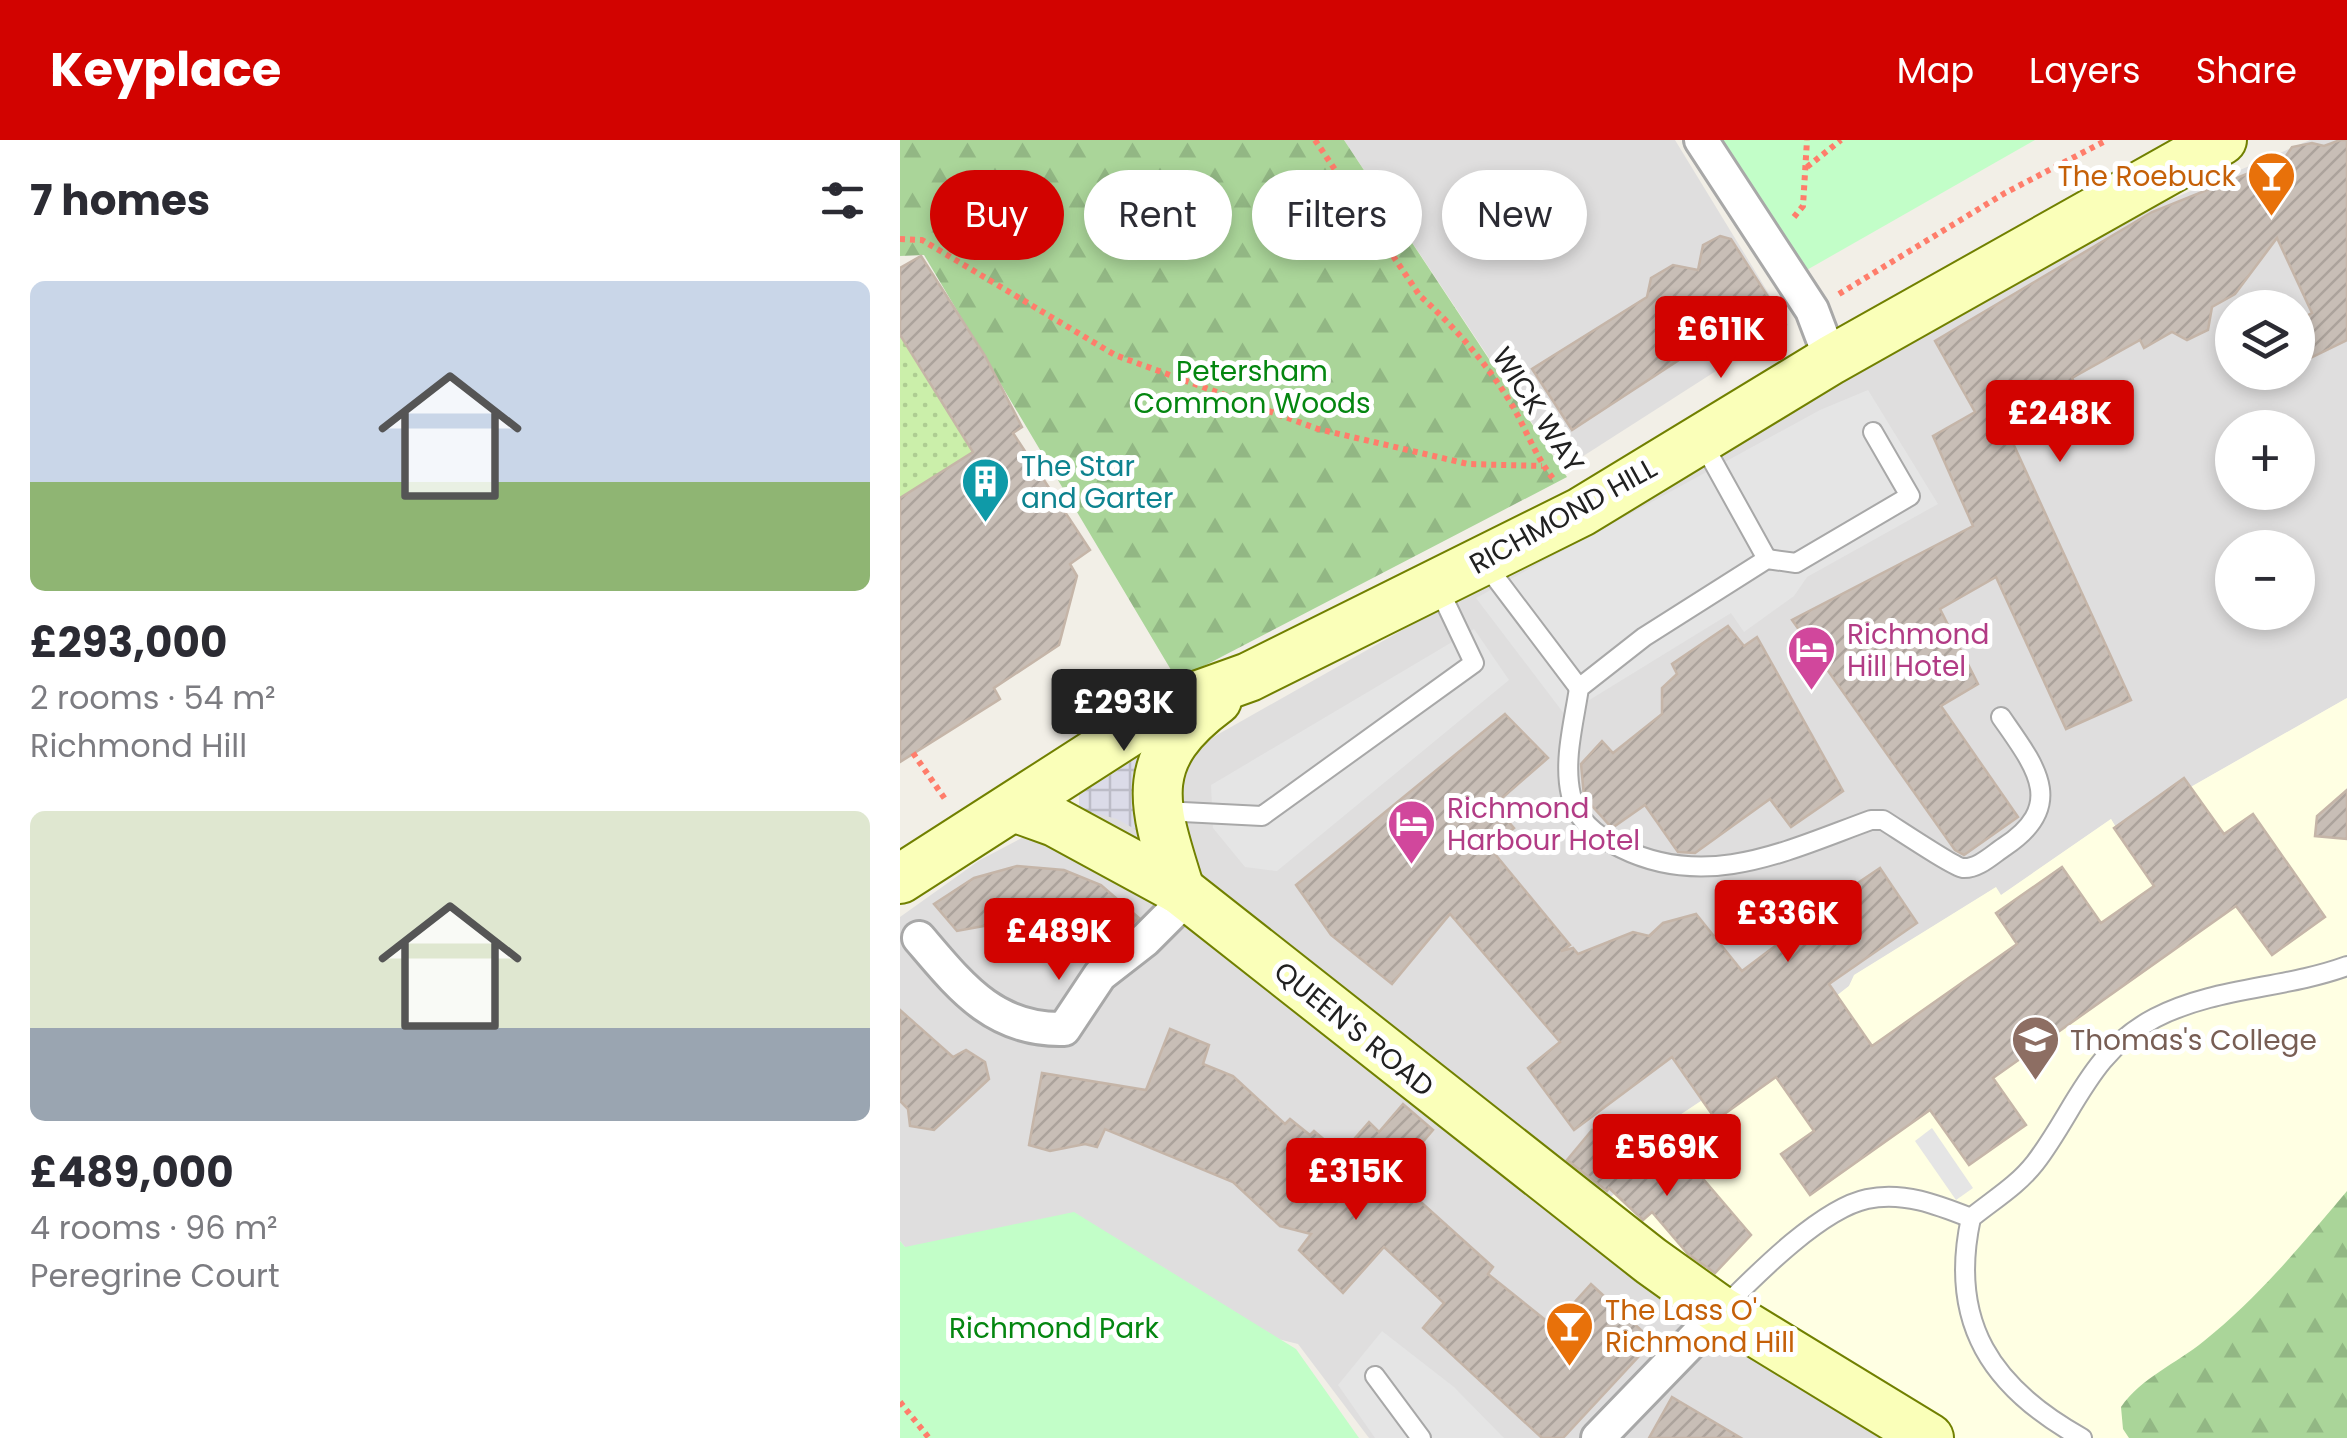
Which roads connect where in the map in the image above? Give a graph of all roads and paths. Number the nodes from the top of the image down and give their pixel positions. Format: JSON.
{"nodes":[{"id":1,"x":1316,"y":140,"type":"edge"},
{"id":2,"x":1701,"y":140,"type":"edge"},
{"id":3,"x":1806,"y":140,"type":"edge"},
{"id":4,"x":1841,"y":140,"type":"edge"},
{"id":5,"x":2107,"y":140,"type":"edge"},
{"id":6,"x":2222,"y":140,"type":"edge"},
{"id":7,"x":1805,"y":169,"type":"junction"},
{"id":8,"x":900,"y":240,"type":"edge"},
{"id":9,"x":1776,"y":253,"type":"junction"},
{"id":10,"x":1812,"y":310,"type":"junction"},
{"id":11,"x":1831,"y":360,"type":"junction"},
{"id":12,"x":1872,"y":432,"type":"dead end"},
{"id":13,"x":1700,"y":439,"type":"junction"},
{"id":14,"x":1542,"y":466,"type":"junction"},
{"id":15,"x":1581,"y":512,"type":"junction"},
{"id":16,"x":1767,"y":559,"type":"junction"},
{"id":17,"x":1482,"y":560,"type":"junction"},
{"id":18,"x":1437,"y":585,"type":"junction"},
{"id":19,"x":1249,"y":677,"type":"junction"},
{"id":20,"x":1579,"y":688,"type":"junction"},
{"id":21,"x":2000,"y":717,"type":"dead end"},
{"id":22,"x":913,"y":753,"type":"dead end"},
{"id":23,"x":945,"y":799,"type":"dead end"},
{"id":24,"x":1016,"y":808,"type":"junction"},
{"id":25,"x":1158,"y":810,"type":"junction"},
{"id":26,"x":900,"y":878,"type":"edge"},
{"id":27,"x":1184,"y":893,"type":"junction"},
{"id":28,"x":918,"y":938,"type":"dead end"},
{"id":29,"x":2347,"y":966,"type":"edge"},
{"id":30,"x":1972,"y":1218,"type":"junction"},
{"id":31,"x":1721,"y":1311,"type":"junction"},
{"id":32,"x":1375,"y":1376,"type":"dead end"},
{"id":33,"x":900,"y":1402,"type":"edge"},
{"id":34,"x":929,"y":1438,"type":"edge"},
{"id":35,"x":1421,"y":1438,"type":"edge"},
{"id":36,"x":1598,"y":1438,"type":"edge"},
{"id":37,"x":1930,"y":1438,"type":"edge"},
{"id":38,"x":2082,"y":1438,"type":"edge"}],
"edges":[{"from":1,"to":14,"type":"path","name":"WICK WAY"},
{"from":2,"to":9,"type":"street"},
{"from":3,"to":7,"type":"path"},
{"from":4,"to":7,"type":"path"},
{"from":5,"to":10,"type":"path"},
{"from":6,"to":11,"type":"main road","name":"RICHMOND HILL"},
{"from":7,"to":9,"type":"path"},
{"from":8,"to":14,"type":"path"},
{"from":9,"to":10,"type":"street"},
{"from":10,"to":11,"type":"street"},
{"from":11,"to":13,"type":"main road","name":"RICHMOND HILL"},
{"from":12,"to":16,"type":"lane"},
{"from":13,"to":15,"type":"main road","name":"RICHMOND HILL"},
{"from":13,"to":16,"type":"lane"},
{"from":14,"to":15,"type":"path","name":"WICK WAY"},
{"from":15,"to":17,"type":"main road","name":"RICHMOND HILL"},
{"from":16,"to":20,"type":"lane"},
{"from":17,"to":18,"type":"main road","name":"RICHMOND HILL"},
{"from":17,"to":20,"type":"lane"},
{"from":18,"to":19,"type":"main road","name":"RICHMOND HILL"},
{"from":18,"to":25,"type":"lane"},
{"from":19,"to":24,"type":"main road","name":"RICHMOND HILL"},
{"from":19,"to":25,"type":"main road"},
{"from":20,"to":21,"type":"lane"},
{"from":22,"to":23,"type":"path"},
{"from":24,"to":26,"type":"main road","name":"RICHMOND HILL"},
{"from":24,"to":27,"type":"main road","name":"QUEEN'S ROAD"},
{"from":25,"to":27,"type":"main road"},
{"from":27,"to":28,"type":"street"},
{"from":27,"to":31,"type":"main road","name":"QUEEN'S ROAD"},
{"from":29,"to":30,"type":"lane"},
{"from":30,"to":31,"type":"lane"},
{"from":30,"to":38,"type":"lane"},
{"from":31,"to":36,"type":"street"},
{"from":31,"to":37,"type":"main road","name":"QUEEN'S ROAD"},
{"from":32,"to":35,"type":"lane"},
{"from":33,"to":34,"type":"path"}]}
